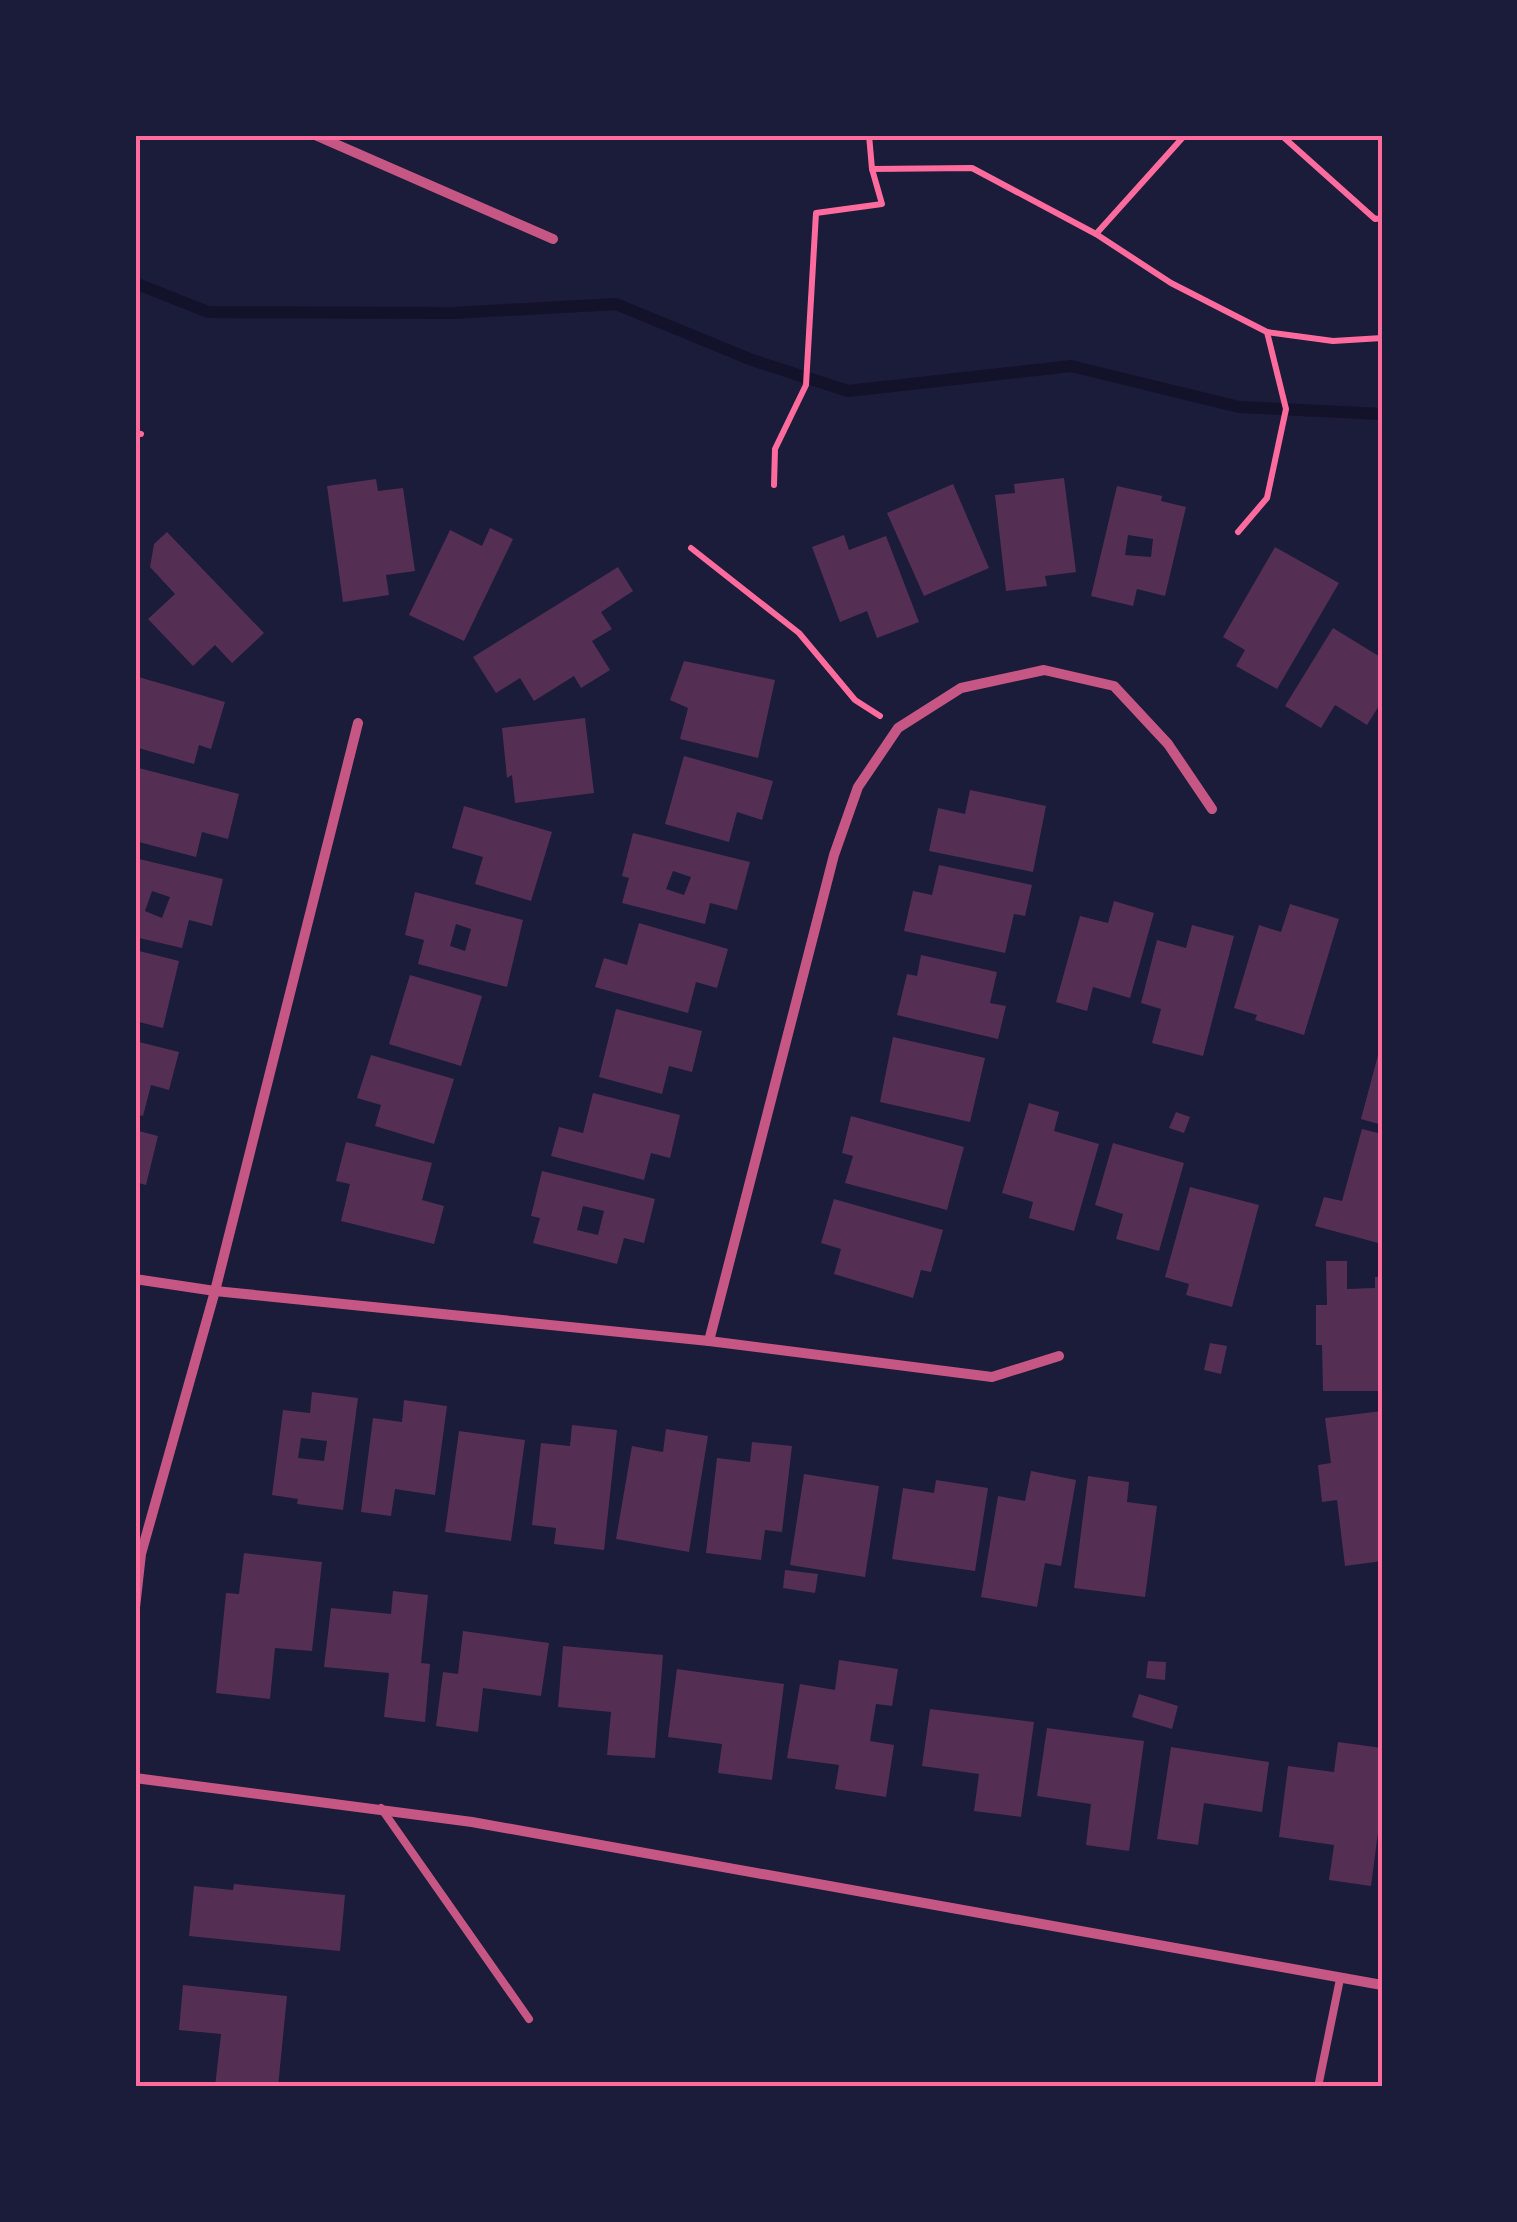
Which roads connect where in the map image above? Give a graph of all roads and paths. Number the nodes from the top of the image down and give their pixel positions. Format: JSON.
{"nodes":[{"id":1,"x":315,"y":135,"type":"edge"},
{"id":2,"x":870,"y":135,"type":"edge"},
{"id":3,"x":1185,"y":135,"type":"edge"},
{"id":4,"x":1281,"y":135,"type":"edge"},
{"id":5,"x":872,"y":170,"type":"junction"},
{"id":6,"x":1382,"y":218,"type":"edge"},
{"id":7,"x":1096,"y":234,"type":"junction"},
{"id":8,"x":553,"y":239,"type":"dead end"},
{"id":9,"x":1266,"y":332,"type":"junction"},
{"id":10,"x":1382,"y":338,"type":"edge"},
{"id":11,"x":774,"y":485,"type":"dead end"},
{"id":12,"x":1238,"y":532,"type":"dead end"},
{"id":13,"x":691,"y":548,"type":"dead end"},
{"id":14,"x":358,"y":723,"type":"dead end"},
{"id":15,"x":898,"y":728,"type":"junction"},
{"id":16,"x":1212,"y":809,"type":"dead end"},
{"id":17,"x":135,"y":1278,"type":"edge"},
{"id":18,"x":215,"y":1290,"type":"junction"},
{"id":19,"x":709,"y":1342,"type":"junction"},
{"id":20,"x":1059,"y":1356,"type":"dead end"},
{"id":21,"x":135,"y":1608,"type":"edge"},
{"id":22,"x":135,"y":1778,"type":"edge"},
{"id":23,"x":381,"y":1808,"type":"junction"},
{"id":24,"x":1340,"y":1979,"type":"junction"},
{"id":25,"x":1382,"y":1985,"type":"edge"},
{"id":26,"x":529,"y":2019,"type":"dead end"},
{"id":27,"x":1317,"y":2086,"type":"edge"}],
"edges":[{"from":1,"to":8,"type":"street"},
{"from":2,"to":5,"type":"path"},
{"from":3,"to":7,"type":"path"},
{"from":4,"to":6,"type":"path"},
{"from":5,"to":7,"type":"path"},
{"from":5,"to":11,"type":"path"},
{"from":7,"to":9,"type":"path"},
{"from":9,"to":10,"type":"path"},
{"from":9,"to":12,"type":"path"},
{"from":13,"to":15,"type":"path"},
{"from":14,"to":18,"type":"street"},
{"from":15,"to":16,"type":"street"},
{"from":15,"to":19,"type":"street"},
{"from":17,"to":18,"type":"street"},
{"from":18,"to":19,"type":"street"},
{"from":18,"to":21,"type":"street"},
{"from":19,"to":20,"type":"street"},
{"from":22,"to":23,"type":"street"},
{"from":23,"to":24,"type":"street"},
{"from":23,"to":26,"type":"lane"},
{"from":24,"to":25,"type":"street"},
{"from":24,"to":27,"type":"lane"}]}
